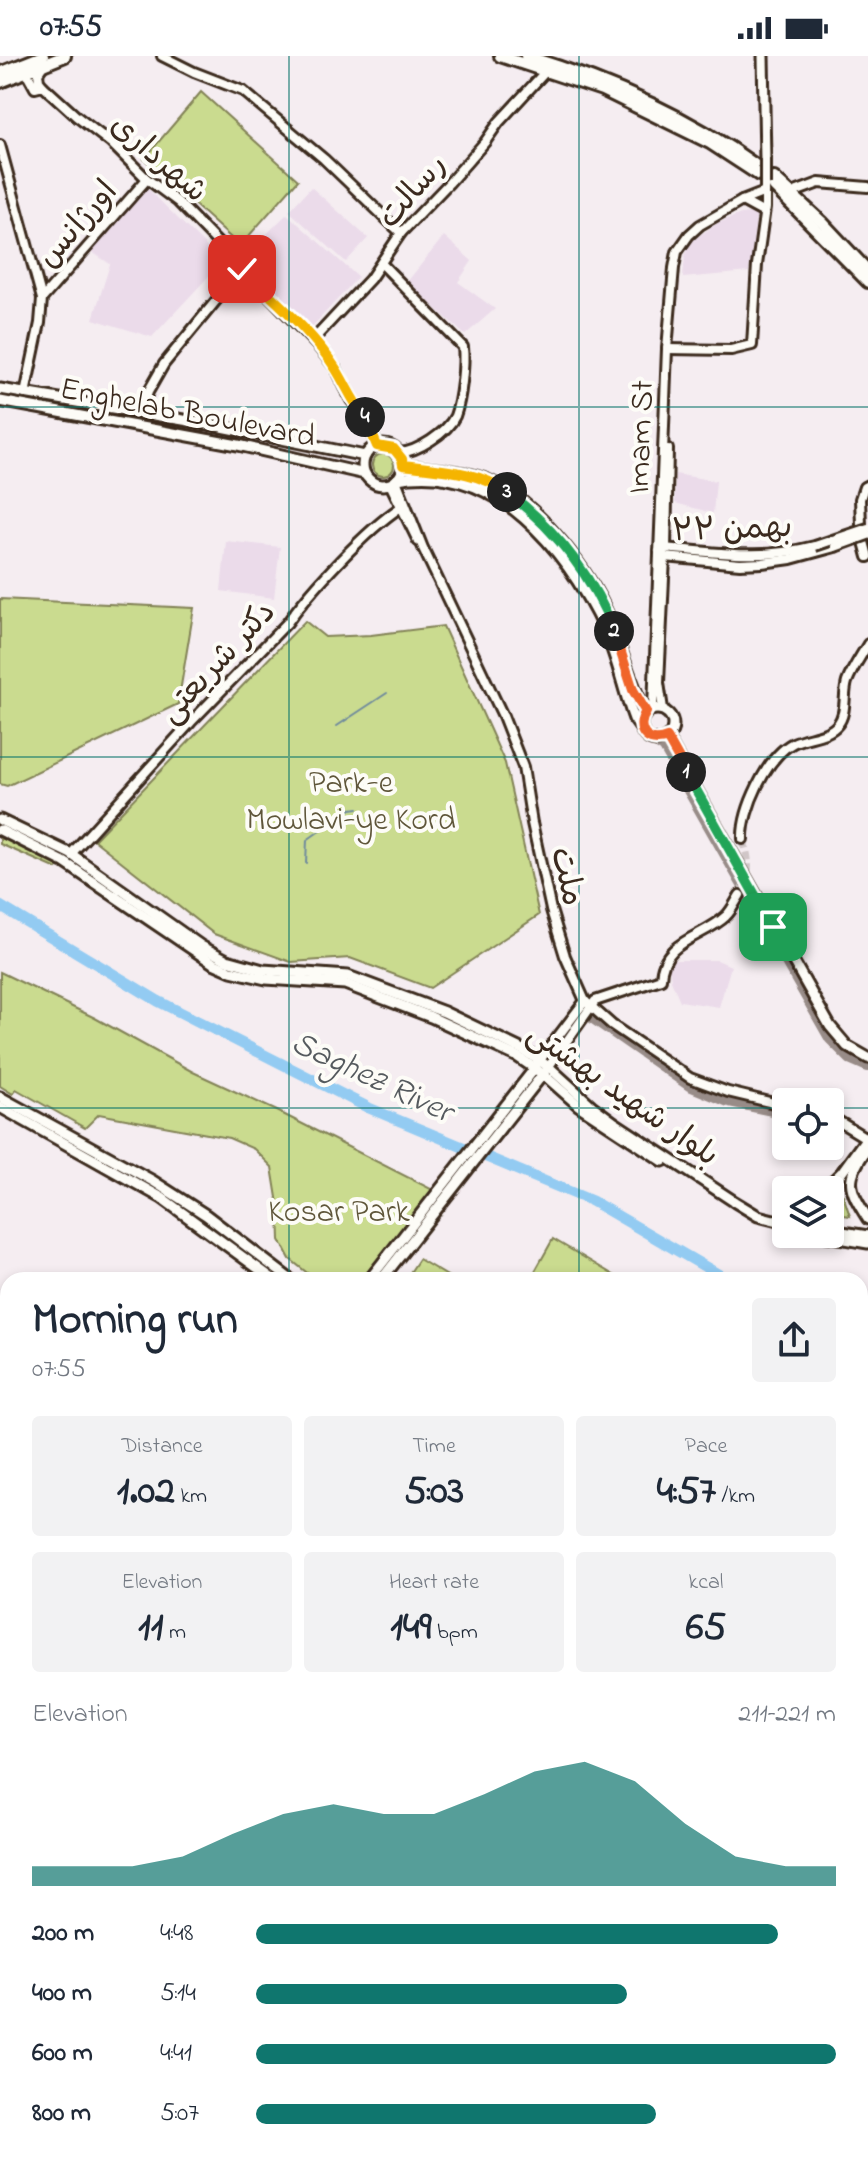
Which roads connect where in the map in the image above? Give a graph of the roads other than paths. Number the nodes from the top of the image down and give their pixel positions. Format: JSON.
{"nodes":[{"id":1,"x":65,"y":56,"type":"edge"},
{"id":2,"x":162,"y":56,"type":"edge"},
{"id":3,"x":500,"y":56,"type":"edge"},
{"id":4,"x":526,"y":56,"type":"edge"},
{"id":5,"x":763,"y":56,"type":"edge"},
{"id":6,"x":42,"y":61,"type":"edge"},
{"id":7,"x":24,"y":68,"type":"junction"},
{"id":8,"x":546,"y":71,"type":"junction"},
{"id":9,"x":0,"y":73,"type":"edge"},
{"id":10,"x":0,"y":82,"type":"edge"},
{"id":11,"x":43,"y":86,"type":"junction"},
{"id":12,"x":0,"y":145,"type":"edge"},
{"id":13,"x":761,"y":167,"type":"junction"},
{"id":14,"x":147,"y":179,"type":"junction"},
{"id":15,"x":771,"y":186,"type":"junction"},
{"id":16,"x":868,"y":187,"type":"edge"},
{"id":17,"x":795,"y":192,"type":"dead end"},
{"id":18,"x":742,"y":201,"type":"junction"},
{"id":19,"x":765,"y":210,"type":"junction"},
{"id":20,"x":401,"y":233,"type":"junction"},
{"id":21,"x":382,"y":264,"type":"junction"},
{"id":22,"x":242,"y":269,"type":"junction"},
{"id":23,"x":867,"y":274,"type":"edge"},
{"id":24,"x":868,"y":290,"type":"edge"},
{"id":25,"x":42,"y":299,"type":"junction"},
{"id":26,"x":313,"y":340,"type":"junction"},
{"id":27,"x":670,"y":349,"type":"junction"},
{"id":28,"x":0,"y":389,"type":"edge"},
{"id":29,"x":25,"y":394,"type":"junction"},
{"id":30,"x":0,"y":401,"type":"edge"},
{"id":31,"x":141,"y":414,"type":"junction"},
{"id":32,"x":128,"y":425,"type":"junction"},
{"id":33,"x":377,"y":446,"type":"junction"},
{"id":34,"x":399,"y":453,"type":"junction"},
{"id":35,"x":365,"y":456,"type":"junction"},
{"id":36,"x":403,"y":465,"type":"junction"},
{"id":37,"x":365,"y":474,"type":"junction"},
{"id":38,"x":395,"y":481,"type":"junction"},
{"id":39,"x":868,"y":485,"type":"edge"},
{"id":40,"x":401,"y":507,"type":"junction"},
{"id":41,"x":864,"y":526,"type":"edge"},
{"id":42,"x":866,"y":536,"type":"edge"},
{"id":43,"x":423,"y":548,"type":"junction"},
{"id":44,"x":663,"y":552,"type":"junction"},
{"id":45,"x":868,"y":557,"type":"edge"},
{"id":46,"x":868,"y":644,"type":"edge"},
{"id":47,"x":654,"y":710,"type":"junction"},
{"id":48,"x":642,"y":730,"type":"junction"},
{"id":49,"x":667,"y":738,"type":"junction"},
{"id":50,"x":0,"y":820,"type":"edge"},
{"id":51,"x":0,"y":830,"type":"edge"},
{"id":52,"x":743,"y":839,"type":"tunnel mouth"},
{"id":53,"x":71,"y":854,"type":"junction"},
{"id":54,"x":64,"y":862,"type":"junction"},
{"id":55,"x":740,"y":895,"type":"tunnel mouth"},
{"id":56,"x":588,"y":1004,"type":"junction"},
{"id":57,"x":868,"y":1058,"type":"edge"},
{"id":58,"x":542,"y":1067,"type":"junction"},
{"id":59,"x":0,"y":1097,"type":"edge"},
{"id":60,"x":772,"y":1103,"type":"edge"},
{"id":61,"x":0,"y":1107,"type":"edge"},
{"id":62,"x":844,"y":1125,"type":"edge"},
{"id":63,"x":867,"y":1140,"type":"edge"},
{"id":64,"x":838,"y":1176,"type":"edge"},
{"id":65,"x":150,"y":1185,"type":"junction"},
{"id":66,"x":868,"y":1219,"type":"edge"},
{"id":67,"x":772,"y":1222,"type":"edge"},
{"id":68,"x":844,"y":1232,"type":"edge"},
{"id":69,"x":409,"y":1236,"type":"junction"},
{"id":70,"x":868,"y":1236,"type":"edge"},
{"id":71,"x":844,"y":1239,"type":"edge"},
{"id":72,"x":868,"y":1243,"type":"edge"},
{"id":73,"x":264,"y":1272,"type":"edge"},
{"id":74,"x":281,"y":1272,"type":"edge"},
{"id":75,"x":376,"y":1272,"type":"edge"},
{"id":76,"x":386,"y":1272,"type":"edge"}],
"edges":[{"from":1,"to":6,"type":"main road"},
{"from":2,"to":20,"type":"street"},
{"from":3,"to":8,"type":"main road"},
{"from":4,"to":13,"type":"main road"},
{"from":5,"to":13,"type":"main road"},
{"from":6,"to":7,"type":"main road"},
{"from":6,"to":11,"type":"street"},
{"from":7,"to":9,"type":"main road"},
{"from":7,"to":10,"type":"main road"},
{"from":7,"to":11,"type":"street","name":"شهرداری"},
{"from":8,"to":13,"type":"main road"},
{"from":8,"to":20,"type":"street","name":"رسالت"},
{"from":11,"to":14,"type":"street","name":"شهرداری"},
{"from":12,"to":25,"type":"street"},
{"from":13,"to":15,"type":"street","bridge":true},
{"from":14,"to":22,"type":"street","name":"شهرداری"},
{"from":14,"to":25,"type":"street","name":"اورژانس"},
{"from":15,"to":18,"type":"street","name":"Imam St"},
{"from":15,"to":19,"type":"street"},
{"from":15,"to":23,"type":"main road"},
{"from":16,"to":17,"type":"street"},
{"from":18,"to":19,"type":"street"},
{"from":18,"to":27,"type":"street","name":"Imam St"},
{"from":19,"to":27,"type":"street"},
{"from":20,"to":21,"type":"street","name":"رسالت"},
{"from":21,"to":26,"type":"street","name":"رسالت"},
{"from":21,"to":34,"type":"street"},
{"from":22,"to":26,"type":"street","name":"شهرداری"},
{"from":22,"to":31,"type":"street"},
{"from":23,"to":24,"type":"street"},
{"from":25,"to":29,"type":"street","name":"اورژانس"},
{"from":26,"to":33,"type":"street","name":"شهرداری"},
{"from":27,"to":44,"type":"street","name":"Imam St"},
{"from":28,"to":29,"type":"main road","name":"Enghelab Boulevard"},
{"from":29,"to":31,"type":"main road","name":"Enghelab Boulevard"},
{"from":30,"to":32,"type":"main road","name":"Enghelab Boulevard"},
{"from":31,"to":32,"type":"main road"},
{"from":31,"to":35,"type":"main road","name":"Enghelab Boulevard"},
{"from":32,"to":37,"type":"main road","name":"Enghelab Boulevard"},
{"from":33,"to":34,"type":"main road"},
{"from":33,"to":35,"type":"main road"},
{"from":34,"to":36,"type":"main road"},
{"from":35,"to":37,"type":"main road"},
{"from":36,"to":38,"type":"main road"},
{"from":36,"to":47,"type":"main road"},
{"from":37,"to":38,"type":"main road"},
{"from":38,"to":40,"type":"street","name":"ملت"},
{"from":38,"to":43,"type":"street","name":"ملت"},
{"from":38,"to":48,"type":"main road"},
{"from":39,"to":41,"type":"street"},
{"from":40,"to":43,"type":"street","name":"ملت"},
{"from":40,"to":53,"type":"street","name":"دکتر شریعتی"},
{"from":41,"to":44,"type":"street","name":"۲۲ بهمن","bridge":true},
{"from":42,"to":44,"type":"street","name":"۲۲ بهمن","bridge":true},
{"from":42,"to":45,"type":"street"},
{"from":43,"to":56,"type":"street","name":"ملت"},
{"from":44,"to":47,"type":"street"},
{"from":44,"to":47,"type":"street","name":"Imam St"},
{"from":46,"to":52,"type":"street"},
{"from":47,"to":48,"type":"main road"},
{"from":47,"to":49,"type":"main road"},
{"from":48,"to":49,"type":"main road"},
{"from":49,"to":57,"type":"main road"},
{"from":50,"to":53,"type":"main road","name":"بلوار شهید بهشتی"},
{"from":51,"to":54,"type":"main road","name":"بلوار شهید بهشتی"},
{"from":53,"to":54,"type":"main road"},
{"from":53,"to":58,"type":"main road","name":"بلوار شهید بهشتی"},
{"from":54,"to":58,"type":"main road","name":"بلوار شهید بهشتی"},
{"from":55,"to":56,"type":"street"},
{"from":56,"to":58,"type":"street"},
{"from":56,"to":60,"type":"street"},
{"from":58,"to":67,"type":"main road","name":"بلوار شهید بهشتی"},
{"from":58,"to":69,"type":"main road"},
{"from":59,"to":65,"type":"main road"},
{"from":61,"to":65,"type":"main road"},
{"from":62,"to":63,"type":"street"},
{"from":63,"to":64,"type":"main road"},
{"from":63,"to":66,"type":"main road"},
{"from":65,"to":73,"type":"main road"},
{"from":65,"to":74,"type":"main road"},
{"from":68,"to":70,"type":"main road"},
{"from":69,"to":75,"type":"main road"},
{"from":69,"to":76,"type":"main road"},
{"from":71,"to":72,"type":"main road"}]}
